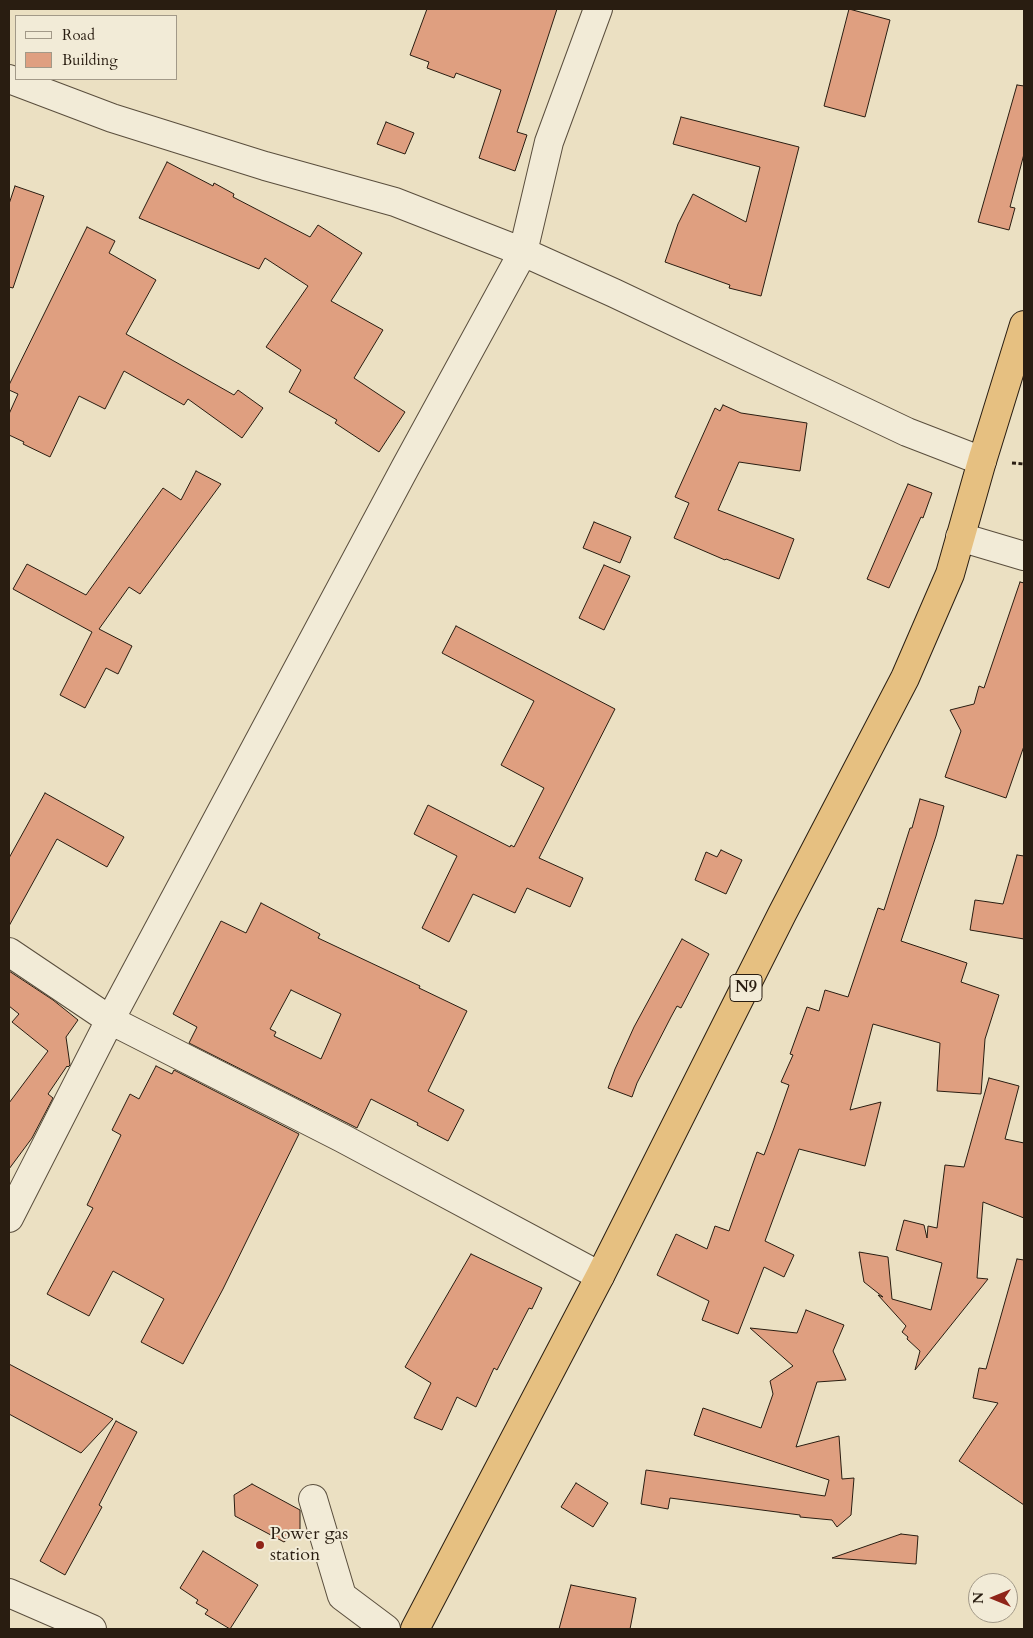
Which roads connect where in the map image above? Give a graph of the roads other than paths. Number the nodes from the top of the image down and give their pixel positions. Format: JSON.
{"nodes":[{"id":1,"x":598,"y":9,"type":"edge"},
{"id":2,"x":9,"y":79,"type":"edge"},
{"id":3,"x":523,"y":252,"type":"junction"},
{"id":4,"x":1024,"y":325,"type":"edge"},
{"id":5,"x":982,"y":460,"type":"junction"},
{"id":6,"x":960,"y":537,"type":"junction"},
{"id":7,"x":1024,"y":556,"type":"edge"},
{"id":8,"x":9,"y":952,"type":"edge"},
{"id":9,"x":110,"y":1020,"type":"junction"},
{"id":10,"x":9,"y":1218,"type":"edge"},
{"id":11,"x":600,"y":1276,"type":"junction"},
{"id":12,"x":313,"y":1499,"type":"dead end"},
{"id":13,"x":9,"y":1593,"type":"edge"},
{"id":14,"x":92,"y":1629,"type":"edge"},
{"id":15,"x":386,"y":1629,"type":"edge"},
{"id":16,"x":415,"y":1629,"type":"edge"}],
"edges":[{"from":1,"to":3,"type":"street"},
{"from":2,"to":3,"type":"street"},
{"from":3,"to":5,"type":"street"},
{"from":3,"to":9,"type":"street"},
{"from":4,"to":5,"type":"highway","number":"N9"},
{"from":5,"to":6,"type":"highway","number":"N9"},
{"from":6,"to":7,"type":"street"},
{"from":6,"to":11,"type":"highway","number":"N9"},
{"from":8,"to":9,"type":"street"},
{"from":9,"to":10,"type":"street"},
{"from":9,"to":11,"type":"street"},
{"from":11,"to":16,"type":"highway","number":"N9"},
{"from":12,"to":15,"type":"street"},
{"from":13,"to":14,"type":"street"}]}
